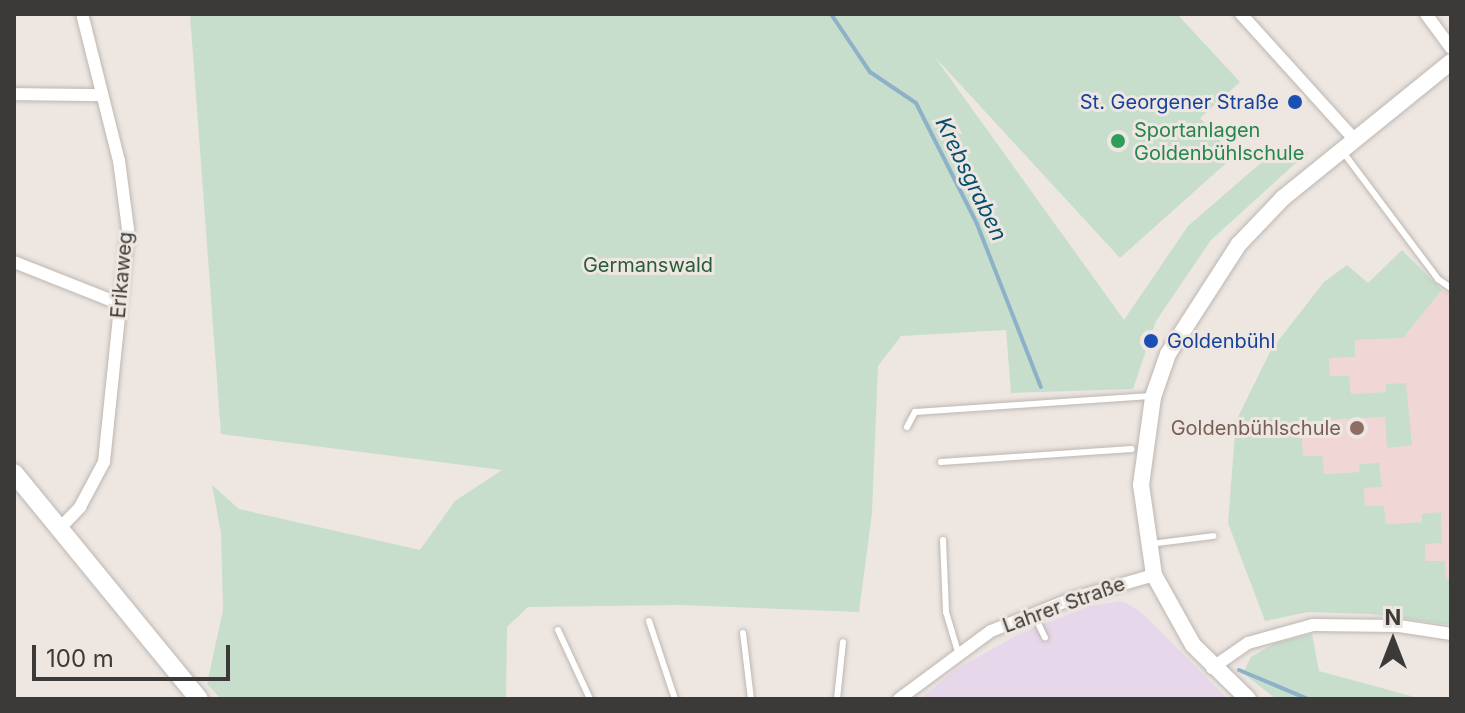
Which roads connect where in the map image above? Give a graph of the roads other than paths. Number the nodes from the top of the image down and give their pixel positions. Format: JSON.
{"nodes":[{"id":1,"x":82,"y":14,"type":"edge"},
{"id":2,"x":1241,"y":14,"type":"edge"},
{"id":3,"x":1426,"y":14,"type":"edge"},
{"id":4,"x":1451,"y":48,"type":"edge"},
{"id":5,"x":1451,"y":62,"type":"edge"},
{"id":6,"x":14,"y":94,"type":"edge"},
{"id":7,"x":101,"y":95,"type":"junction"},
{"id":8,"x":1348,"y":145,"type":"junction"},
{"id":9,"x":14,"y":262,"type":"edge"},
{"id":10,"x":1451,"y":288,"type":"edge"},
{"id":11,"x":120,"y":304,"type":"junction"},
{"id":12,"x":1153,"y":397,"type":"junction"},
{"id":13,"x":907,"y":427,"type":"dead end"},
{"id":14,"x":1132,"y":449,"type":"dead end"},
{"id":15,"x":941,"y":462,"type":"dead end"},
{"id":16,"x":14,"y":473,"type":"edge"},
{"id":17,"x":61,"y":527,"type":"junction"},
{"id":18,"x":1213,"y":536,"type":"dead end"},
{"id":19,"x":943,"y":540,"type":"dead end"},
{"id":20,"x":1146,"y":545,"type":"junction"},
{"id":21,"x":1154,"y":575,"type":"junction"},
{"id":22,"x":1032,"y":612,"type":"junction"},
{"id":23,"x":649,"y":621,"type":"dead end"},
{"id":24,"x":558,"y":630,"type":"dead end"},
{"id":25,"x":743,"y":633,"type":"dead end"},
{"id":26,"x":1451,"y":634,"type":"edge"},
{"id":27,"x":1045,"y":638,"type":"dead end"},
{"id":28,"x":843,"y":642,"type":"dead end"},
{"id":29,"x":958,"y":652,"type":"junction"},
{"id":30,"x":1212,"y":668,"type":"junction"},
{"id":31,"x":199,"y":699,"type":"edge"},
{"id":32,"x":590,"y":699,"type":"edge"},
{"id":33,"x":675,"y":699,"type":"edge"},
{"id":34,"x":751,"y":699,"type":"edge"},
{"id":35,"x":837,"y":699,"type":"edge"},
{"id":36,"x":899,"y":699,"type":"edge"},
{"id":37,"x":1248,"y":699,"type":"edge"}],
"edges":[{"from":1,"to":7,"type":"street","name":"Erikaweg"},
{"from":2,"to":8,"type":"street"},
{"from":3,"to":4,"type":"street"},
{"from":5,"to":8,"type":"street"},
{"from":6,"to":7,"type":"street"},
{"from":7,"to":11,"type":"street","name":"Erikaweg"},
{"from":8,"to":10,"type":"lane"},
{"from":8,"to":12,"type":"street"},
{"from":9,"to":11,"type":"street"},
{"from":11,"to":17,"type":"street","name":"Erikaweg"},
{"from":12,"to":13,"type":"lane"},
{"from":12,"to":20,"type":"street"},
{"from":14,"to":15,"type":"lane"},
{"from":16,"to":17,"type":"main road"},
{"from":17,"to":31,"type":"main road"},
{"from":18,"to":20,"type":"lane"},
{"from":19,"to":29,"type":"lane"},
{"from":20,"to":21,"type":"street"},
{"from":21,"to":22,"type":"street","name":"Lahrer Straße"},
{"from":21,"to":30,"type":"street"},
{"from":22,"to":27,"type":"lane"},
{"from":22,"to":29,"type":"street","name":"Lahrer Straße"},
{"from":23,"to":33,"type":"lane"},
{"from":24,"to":32,"type":"lane"},
{"from":25,"to":34,"type":"lane"},
{"from":26,"to":30,"type":"street"},
{"from":28,"to":35,"type":"lane"},
{"from":29,"to":36,"type":"street","name":"Lahrer Straße"},
{"from":30,"to":37,"type":"street"}]}
